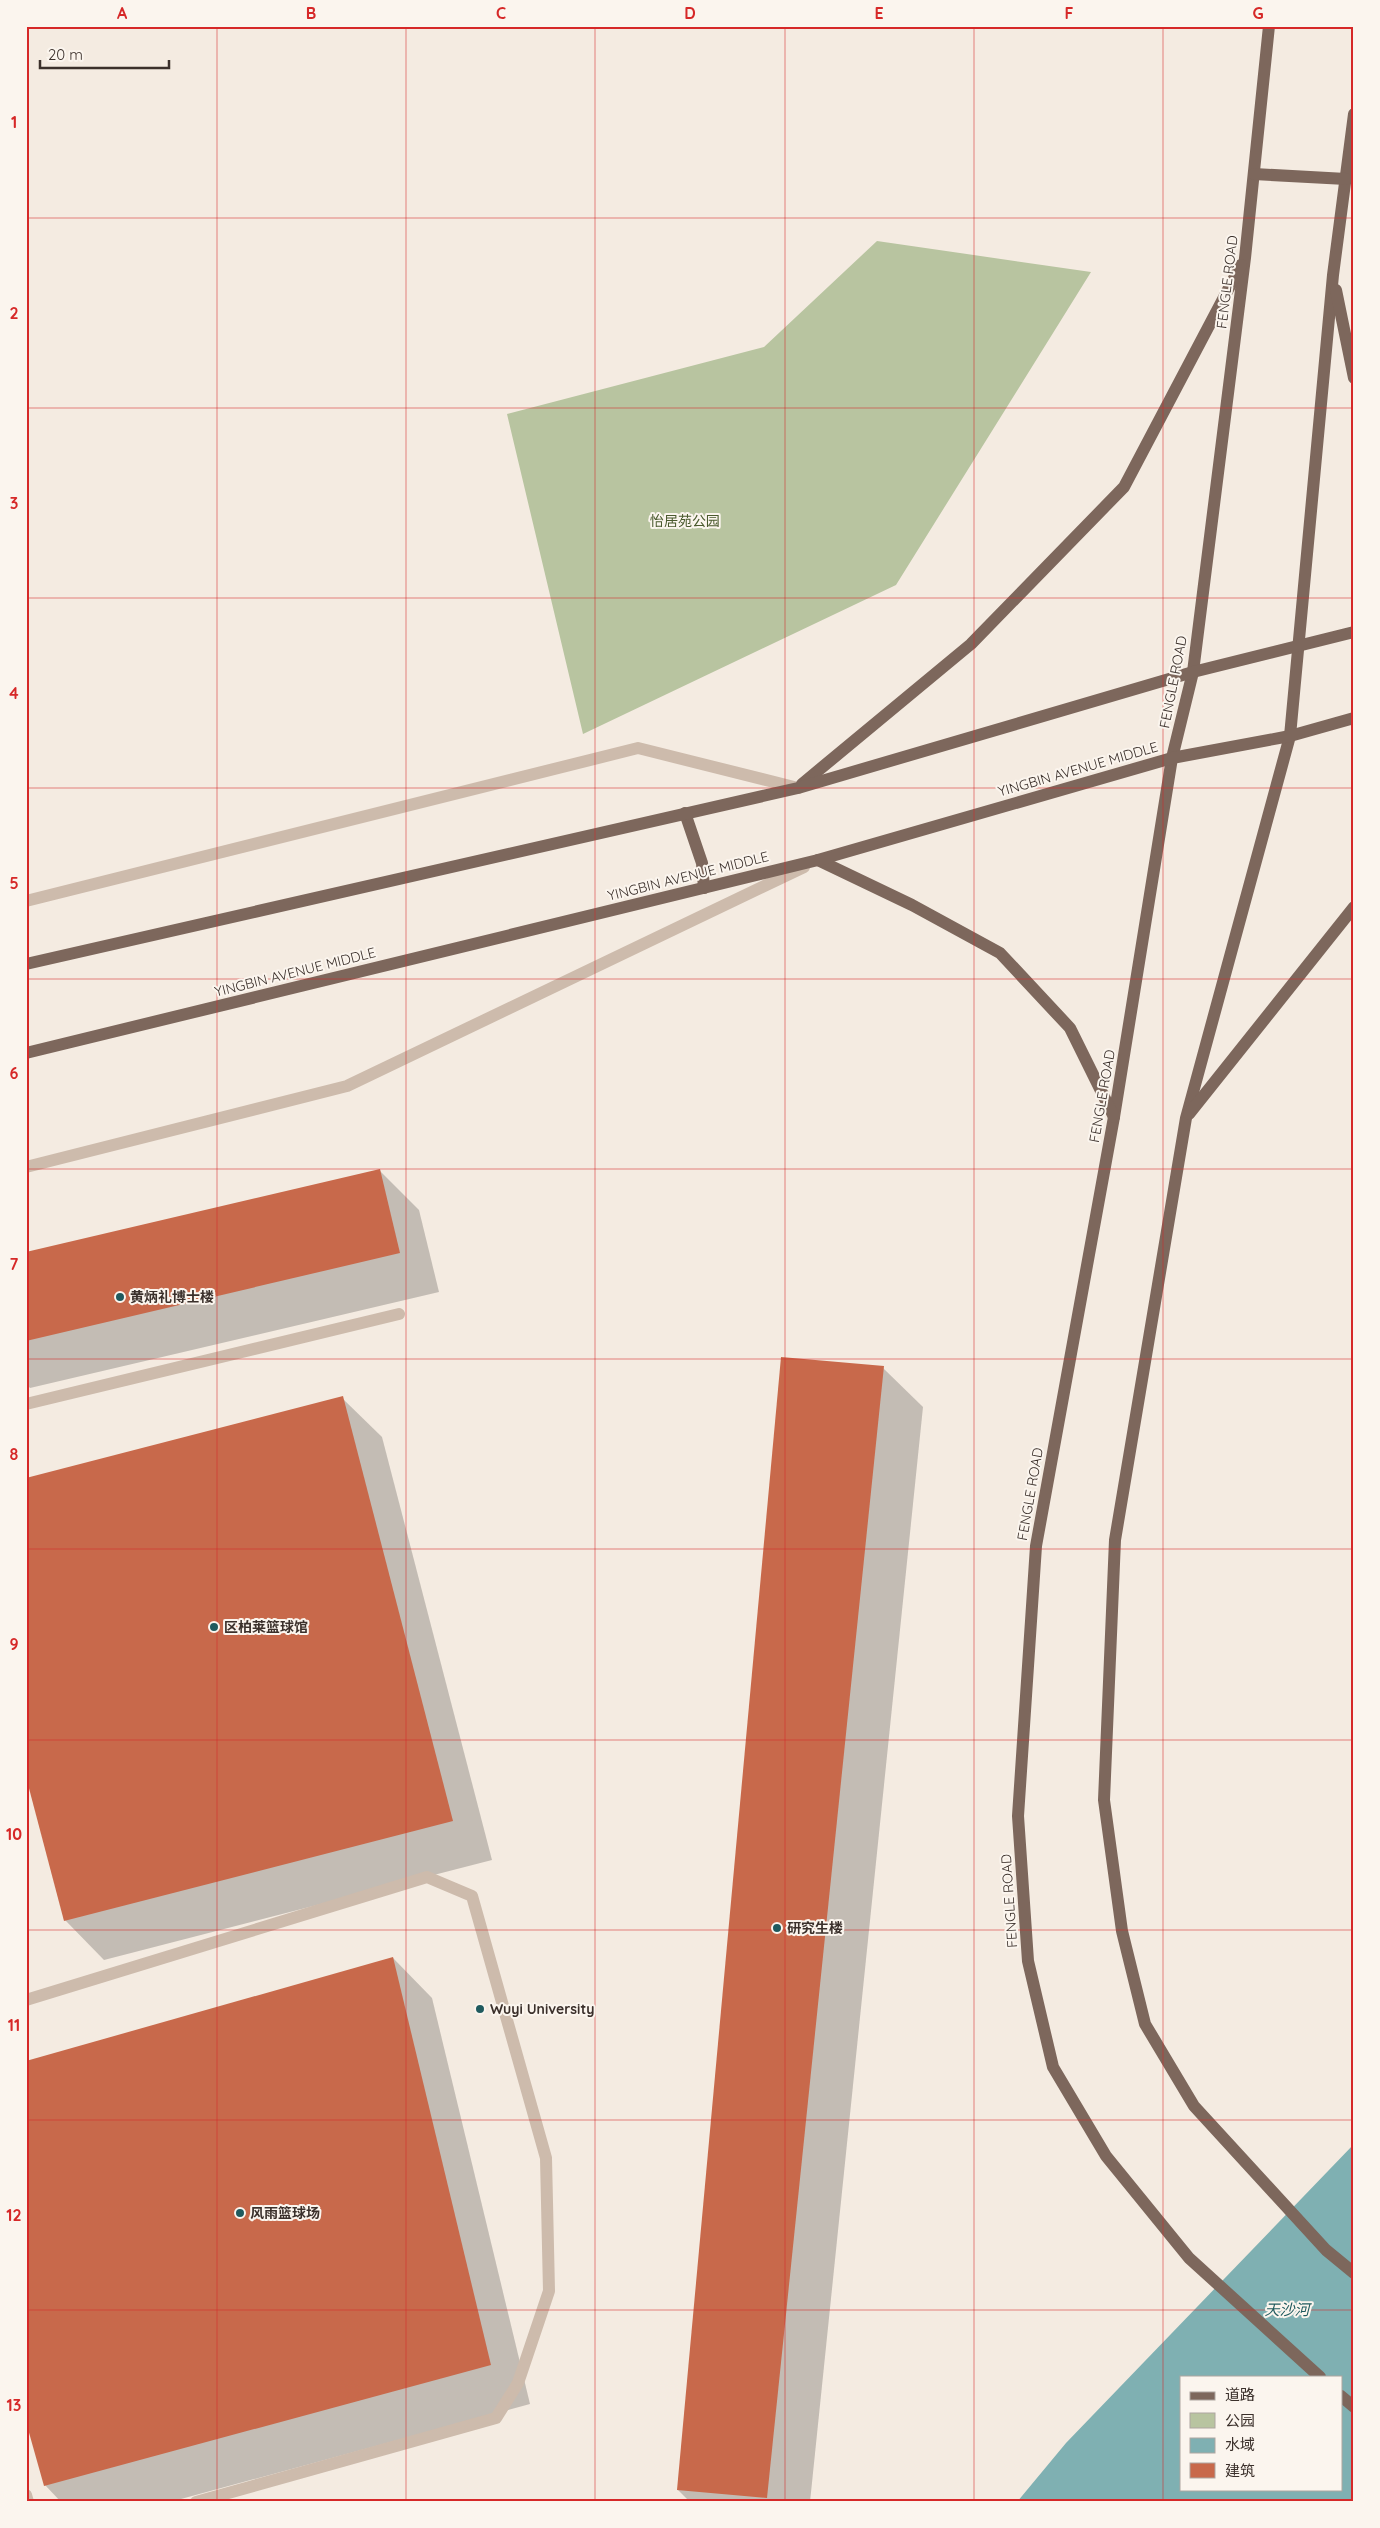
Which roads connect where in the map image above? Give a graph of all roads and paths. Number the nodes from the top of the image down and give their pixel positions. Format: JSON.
{"nodes":[{"id":1,"x":1269,"y":26,"type":"edge"},
{"id":2,"x":1354,"y":114,"type":"edge"},
{"id":3,"x":1254,"y":174,"type":"junction"},
{"id":4,"x":1346,"y":179,"type":"junction"},
{"id":5,"x":1245,"y":258,"type":"junction"},
{"id":6,"x":1333,"y":275,"type":"junction"},
{"id":7,"x":1354,"y":378,"type":"edge"},
{"id":8,"x":1354,"y":632,"type":"edge"},
{"id":9,"x":1297,"y":646,"type":"junction"},
{"id":10,"x":1193,"y":672,"type":"junction"},
{"id":11,"x":1354,"y":718,"type":"edge"},
{"id":12,"x":1290,"y":736,"type":"junction"},
{"id":13,"x":1172,"y":758,"type":"junction"},
{"id":14,"x":798,"y":788,"type":"junction"},
{"id":15,"x":685,"y":813,"type":"junction"},
{"id":16,"x":818,"y":860,"type":"junction"},
{"id":17,"x":704,"y":888,"type":"junction"},
{"id":18,"x":26,"y":901,"type":"edge"},
{"id":19,"x":1354,"y":907,"type":"edge"},
{"id":20,"x":26,"y":964,"type":"edge"},
{"id":21,"x":26,"y":1054,"type":"edge"},
{"id":22,"x":1114,"y":1117,"type":"junction"},
{"id":23,"x":1186,"y":1118,"type":"junction"},
{"id":24,"x":26,"y":1167,"type":"edge"},
{"id":25,"x":399,"y":1314,"type":"dead end"},
{"id":26,"x":26,"y":1404,"type":"edge"},
{"id":27,"x":26,"y":2000,"type":"edge"},
{"id":28,"x":1354,"y":2273,"type":"edge"},
{"id":29,"x":1319,"y":2376,"type":"edge"},
{"id":30,"x":1342,"y":2397,"type":"edge"},
{"id":31,"x":1354,"y":2408,"type":"edge"},
{"id":32,"x":26,"y":2495,"type":"edge"},
{"id":33,"x":28,"y":2502,"type":"edge"},
{"id":34,"x":196,"y":2502,"type":"edge"}],
"edges":[{"from":1,"to":3,"type":"main road","name":"FENGLE ROAD"},
{"from":2,"to":4,"type":"main road"},
{"from":3,"to":4,"type":"main road"},
{"from":3,"to":5,"type":"main road","name":"FENGLE ROAD"},
{"from":4,"to":6,"type":"main road"},
{"from":5,"to":10,"type":"main road","name":"FENGLE ROAD"},
{"from":5,"to":14,"type":"main road"},
{"from":6,"to":7,"type":"main road"},
{"from":6,"to":9,"type":"main road"},
{"from":8,"to":9,"type":"main road"},
{"from":9,"to":10,"type":"main road"},
{"from":9,"to":12,"type":"main road"},
{"from":10,"to":13,"type":"main road","name":"FENGLE ROAD"},
{"from":10,"to":14,"type":"main road"},
{"from":11,"to":12,"type":"main road","name":"YINGBIN AVENUE MIDDLE"},
{"from":12,"to":13,"type":"main road","name":"YINGBIN AVENUE MIDDLE"},
{"from":12,"to":23,"type":"main road"},
{"from":13,"to":16,"type":"main road","name":"YINGBIN AVENUE MIDDLE"},
{"from":13,"to":22,"type":"main road","name":"FENGLE ROAD"},
{"from":14,"to":15,"type":"main road"},
{"from":14,"to":18,"type":"lane"},
{"from":15,"to":17,"type":"main road"},
{"from":15,"to":20,"type":"main road"},
{"from":16,"to":17,"type":"main road","name":"YINGBIN AVENUE MIDDLE"},
{"from":16,"to":22,"type":"main road"},
{"from":16,"to":24,"type":"lane"},
{"from":17,"to":21,"type":"main road","name":"YINGBIN AVENUE MIDDLE"},
{"from":19,"to":23,"type":"main road"},
{"from":22,"to":29,"type":"main road","name":"FENGLE ROAD"},
{"from":23,"to":28,"type":"main road"},
{"from":25,"to":26,"type":"lane"},
{"from":27,"to":34,"type":"lane"},
{"from":30,"to":31,"type":"main road"},
{"from":32,"to":33,"type":"lane"}]}
